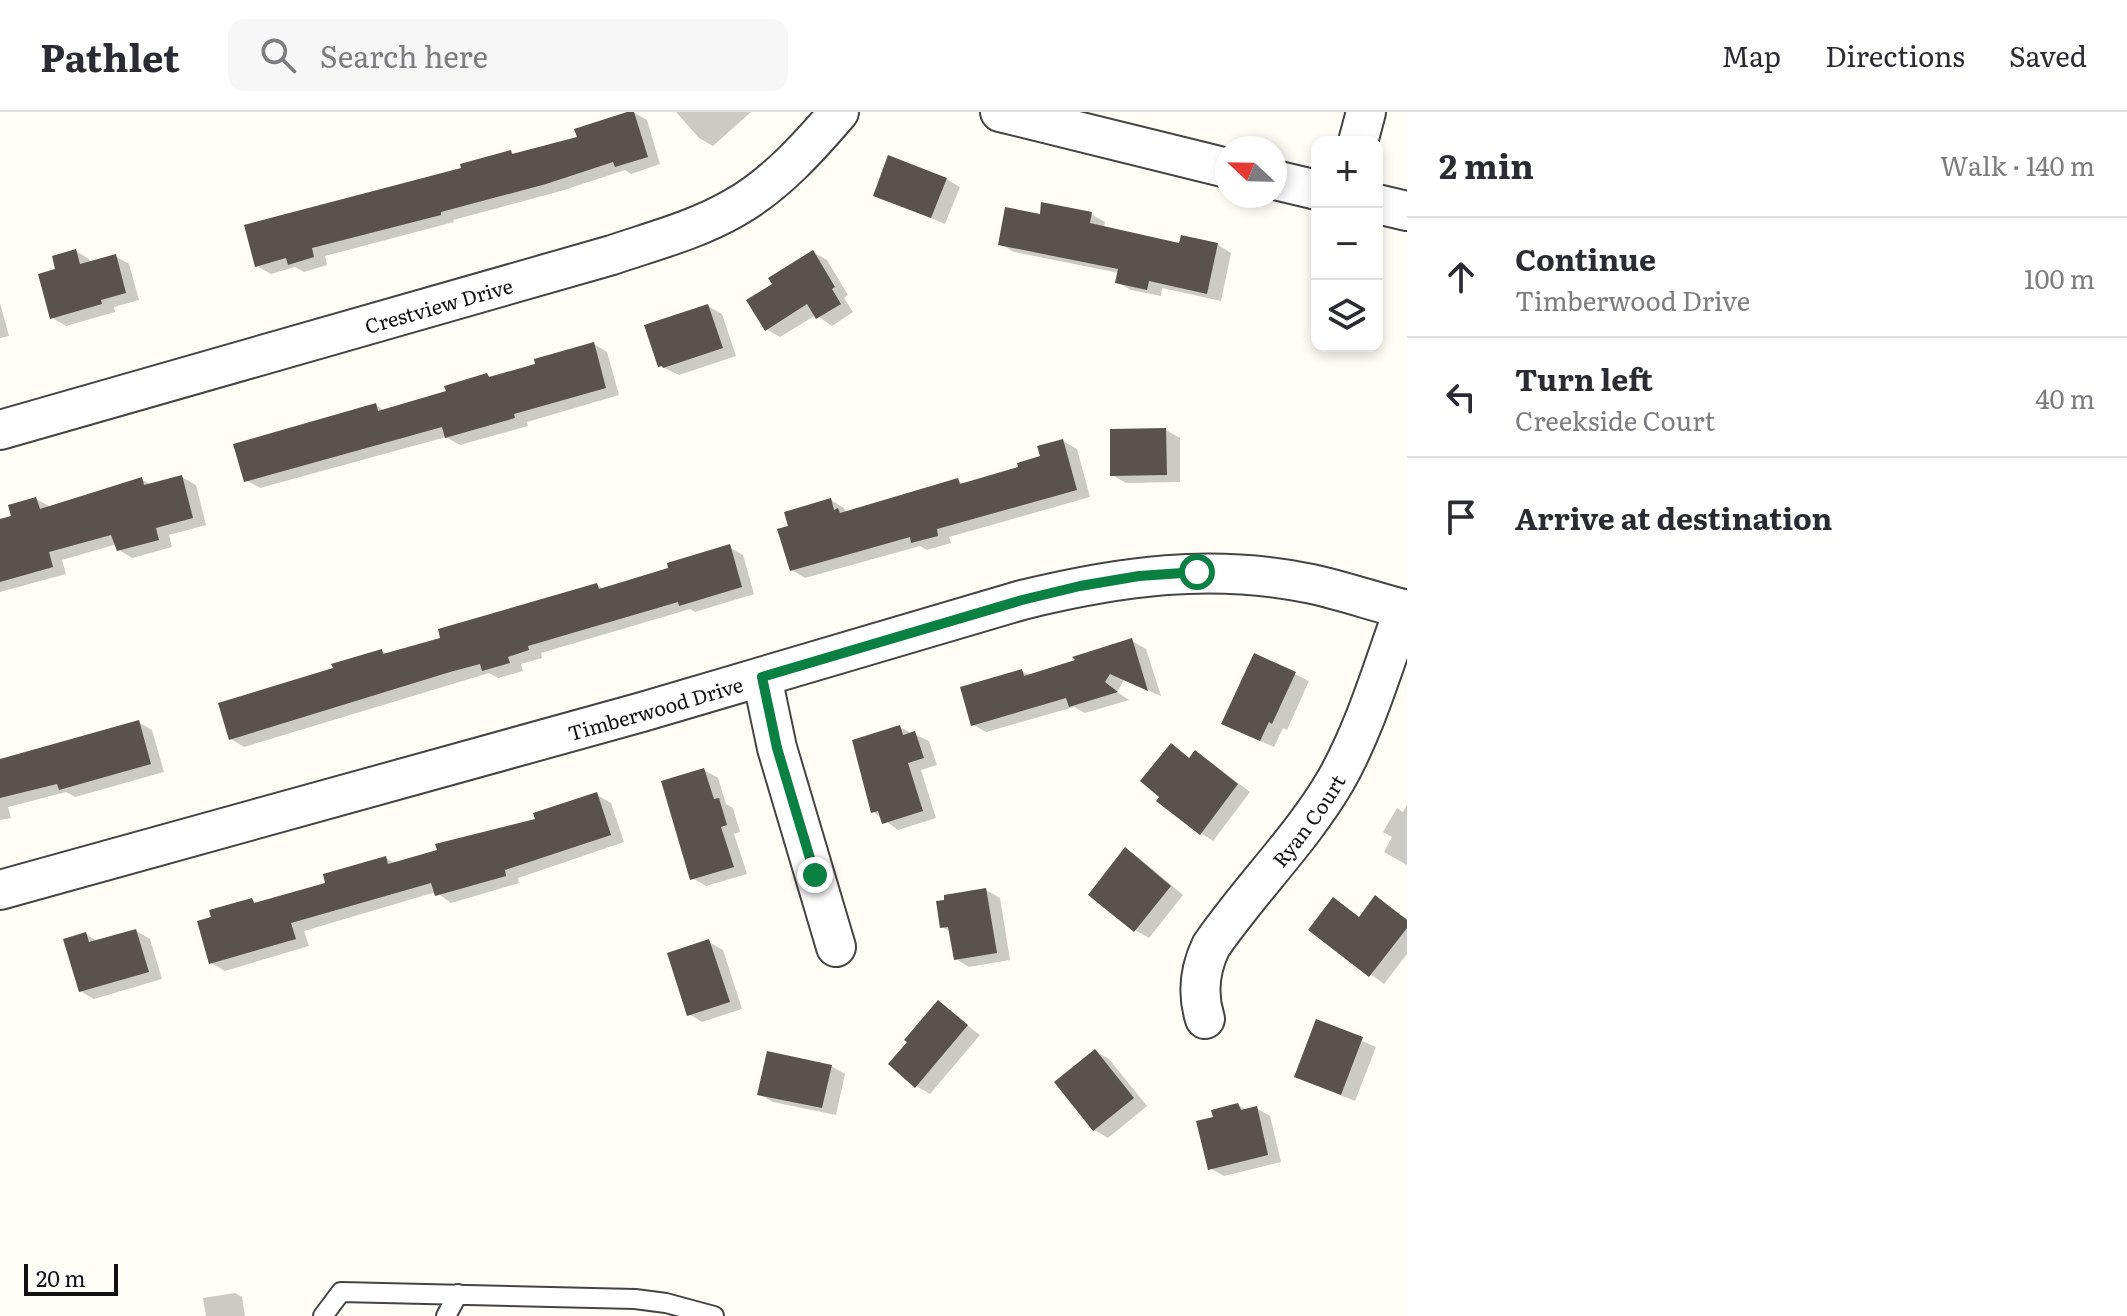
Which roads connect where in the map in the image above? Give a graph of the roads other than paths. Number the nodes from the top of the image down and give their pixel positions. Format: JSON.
{"nodes":[{"id":1,"x":839,"y":112,"type":"edge"},
{"id":2,"x":1000,"y":112,"type":"edge"},
{"id":3,"x":1366,"y":112,"type":"edge"},
{"id":4,"x":1360,"y":136,"type":"edge"},
{"id":5,"x":1215,"y":165,"type":"edge"},
{"id":6,"x":1287,"y":183,"type":"edge"},
{"id":7,"x":1311,"y":189,"type":"edge"},
{"id":8,"x":1383,"y":205,"type":"edge"},
{"id":9,"x":1407,"y":211,"type":"edge"},
{"id":10,"x":0,"y":430,"type":"edge"},
{"id":11,"x":1405,"y":609,"type":"edge"},
{"id":12,"x":762,"y":677,"type":"junction"},
{"id":13,"x":0,"y":890,"type":"edge"},
{"id":14,"x":836,"y":947,"type":"dead end"},
{"id":15,"x":1205,"y":1019,"type":"dead end"},
{"id":16,"x":458,"y":1294,"type":"junction"},
{"id":17,"x":323,"y":1316,"type":"edge"},
{"id":18,"x":446,"y":1316,"type":"edge"},
{"id":19,"x":714,"y":1316,"type":"edge"}],
"edges":[{"from":1,"to":10,"type":"street","name":"Crestview Drive"},
{"from":2,"to":5,"type":"street"},
{"from":3,"to":4,"type":"street"},
{"from":6,"to":7,"type":"street"},
{"from":8,"to":9,"type":"street"},
{"from":11,"to":12,"type":"street","name":"Timberwood Drive"},
{"from":11,"to":15,"type":"street","name":"Ryan Court"},
{"from":12,"to":13,"type":"street","name":"Timberwood Drive"},
{"from":12,"to":14,"type":"street"},
{"from":16,"to":17,"type":"lane"},
{"from":16,"to":18,"type":"lane"},
{"from":16,"to":19,"type":"lane"}]}
